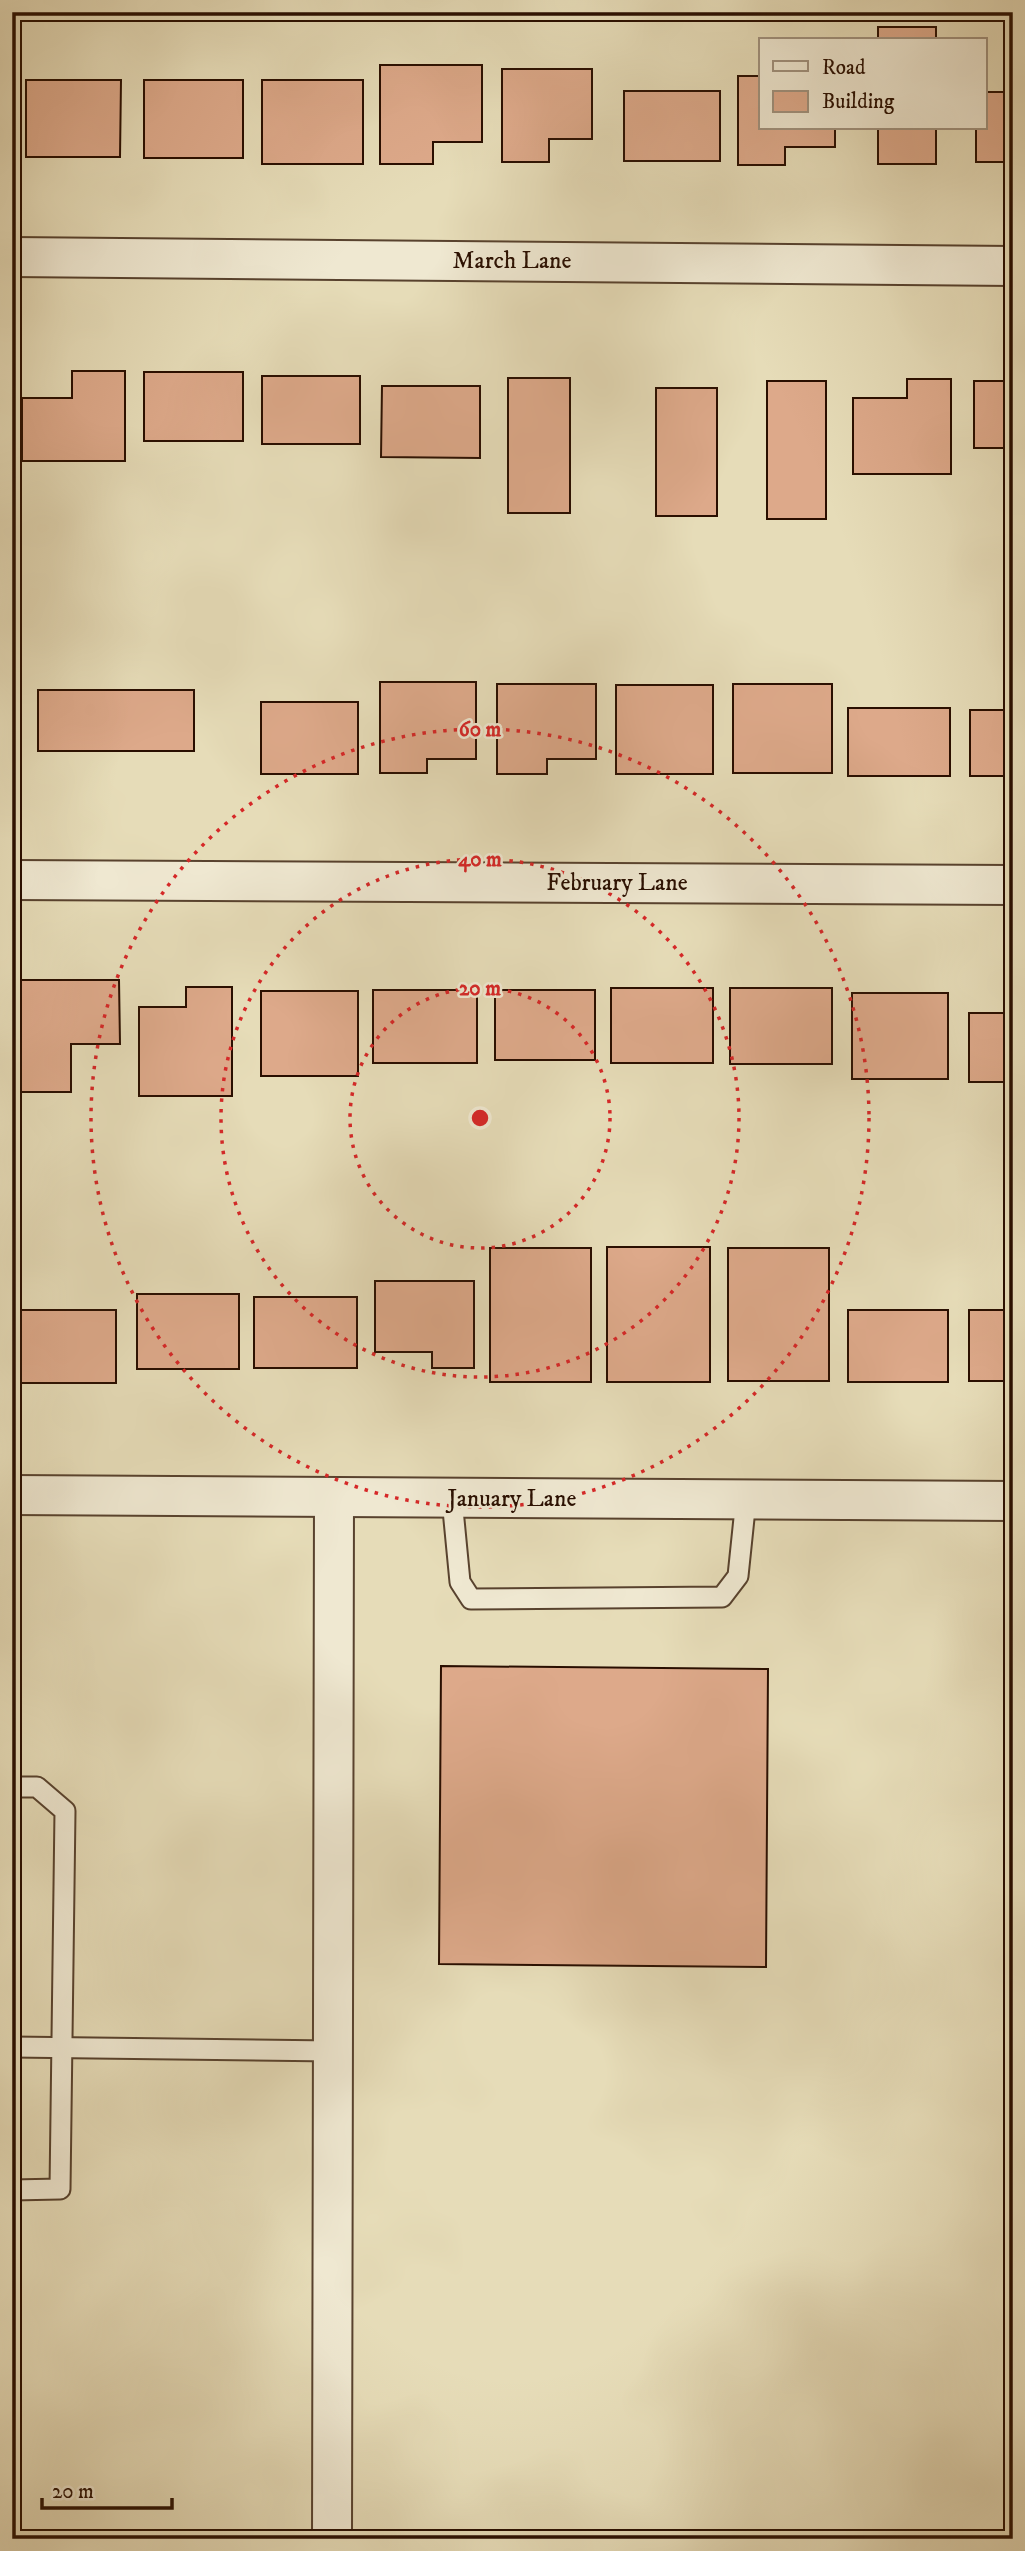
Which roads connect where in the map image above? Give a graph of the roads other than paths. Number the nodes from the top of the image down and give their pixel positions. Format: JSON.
{"nodes":[{"id":1,"x":12,"y":257,"type":"edge"},
{"id":2,"x":1013,"y":266,"type":"edge"},
{"id":3,"x":12,"y":880,"type":"edge"},
{"id":4,"x":1013,"y":885,"type":"edge"},
{"id":5,"x":12,"y":1495,"type":"edge"},
{"id":6,"x":334,"y":1498,"type":"junction"},
{"id":7,"x":452,"y":1499,"type":"junction"},
{"id":8,"x":746,"y":1499,"type":"junction"},
{"id":9,"x":1013,"y":1501,"type":"edge"},
{"id":10,"x":12,"y":1787,"type":"edge"},
{"id":11,"x":12,"y":2047,"type":"edge"},
{"id":12,"x":62,"y":2048,"type":"junction"},
{"id":13,"x":333,"y":2051,"type":"junction"},
{"id":14,"x":12,"y":2190,"type":"edge"},
{"id":15,"x":332,"y":2539,"type":"edge"}],
"edges":[{"from":1,"to":2,"type":"street","name":"March Lane"},
{"from":3,"to":4,"type":"street","name":"February Lane"},
{"from":5,"to":6,"type":"street","name":"January Lane"},
{"from":6,"to":7,"type":"street","name":"January Lane"},
{"from":6,"to":13,"type":"street"},
{"from":7,"to":8,"type":"street","name":"January Lane"},
{"from":7,"to":8,"type":"lane"},
{"from":8,"to":9,"type":"street","name":"January Lane"},
{"from":10,"to":12,"type":"lane"},
{"from":11,"to":12,"type":"lane"},
{"from":12,"to":13,"type":"lane"},
{"from":12,"to":14,"type":"lane"},
{"from":13,"to":15,"type":"street"}]}
